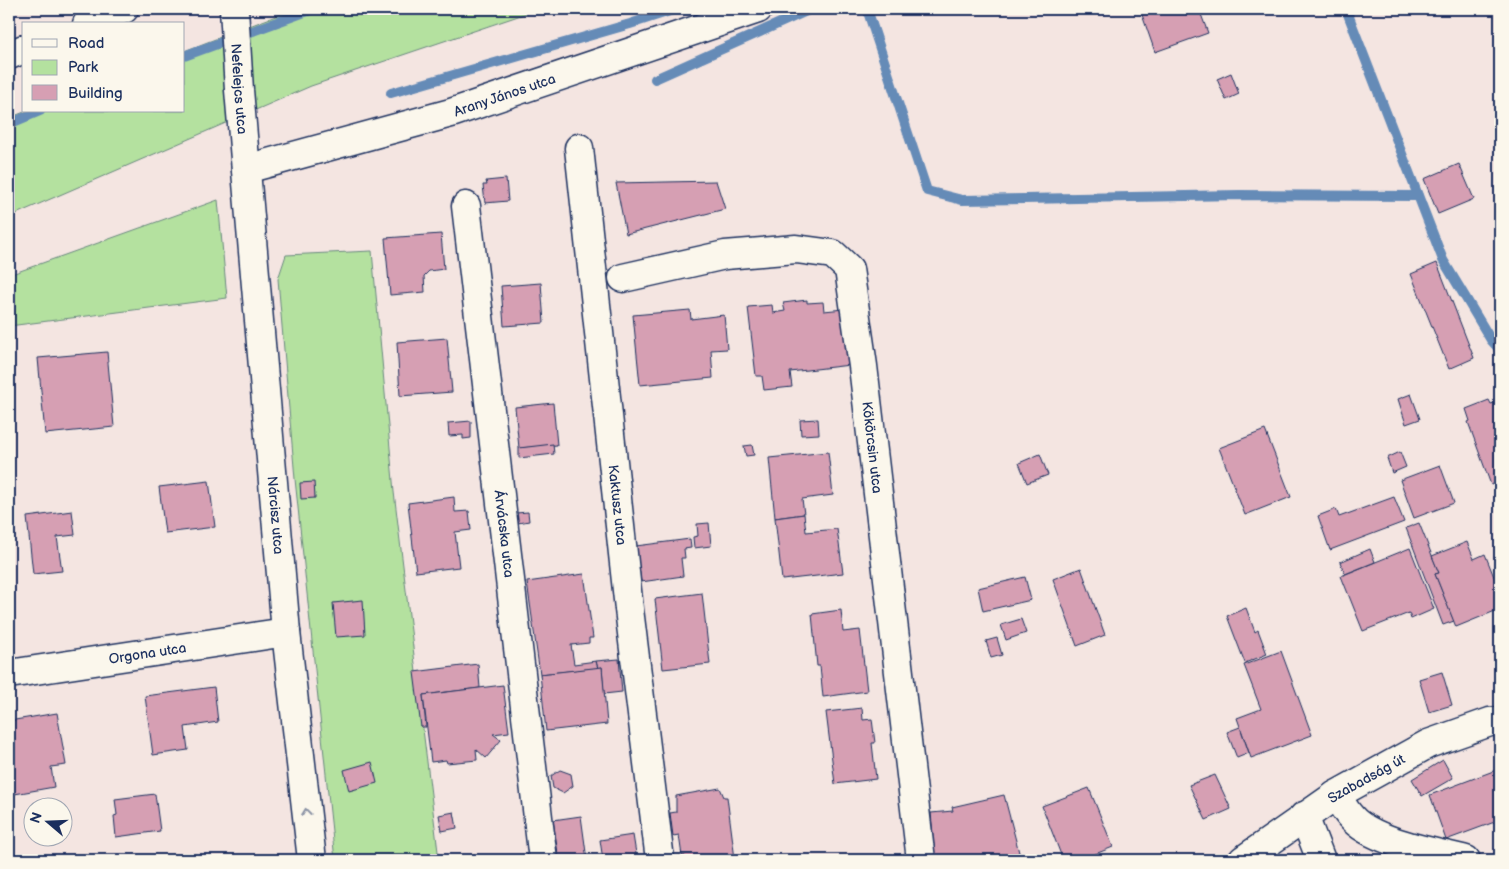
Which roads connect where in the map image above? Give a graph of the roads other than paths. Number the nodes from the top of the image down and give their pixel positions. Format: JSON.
{"nodes":[{"id":1,"x":124,"y":9,"type":"edge"},
{"id":2,"x":234,"y":9,"type":"edge"},
{"id":3,"x":758,"y":9,"type":"edge"},
{"id":4,"x":92,"y":22,"type":"edge"},
{"id":5,"x":22,"y":50,"type":"edge"},
{"id":6,"x":9,"y":55,"type":"edge"},
{"id":7,"x":579,"y":148,"type":"dead end"},
{"id":8,"x":246,"y":169,"type":"junction"},
{"id":9,"x":466,"y":206,"type":"dead end"},
{"id":10,"x":623,"y":278,"type":"dead end"},
{"id":11,"x":286,"y":632,"type":"junction"},
{"id":12,"x":9,"y":674,"type":"edge"},
{"id":13,"x":1500,"y":721,"type":"edge"},
{"id":14,"x":1336,"y":795,"type":"junction"},
{"id":15,"x":1304,"y":816,"type":"junction"},
{"id":16,"x":312,"y":860,"type":"edge"},
{"id":17,"x":543,"y":860,"type":"edge"},
{"id":18,"x":660,"y":860,"type":"edge"},
{"id":19,"x":921,"y":860,"type":"edge"},
{"id":20,"x":1243,"y":860,"type":"edge"},
{"id":21,"x":1321,"y":860,"type":"edge"},
{"id":22,"x":1466,"y":860,"type":"edge"}],
"edges":[{"from":1,"to":4,"type":"main road"},
{"from":2,"to":8,"type":"main road","name":"Nefelejcs utca"},
{"from":3,"to":8,"type":"main road","name":"Arany János utca"},
{"from":5,"to":6,"type":"main road"},
{"from":7,"to":18,"type":"main road","name":"Kaktusz utca"},
{"from":8,"to":11,"type":"main road","name":"Nárcisz utca"},
{"from":9,"to":17,"type":"main road","name":"Árvácska utca"},
{"from":10,"to":19,"type":"main road","name":"Kökörcsin utca"},
{"from":11,"to":12,"type":"main road","name":"Orgona utca"},
{"from":16,"to":11,"type":"main road","name":"Nárcisz utca","one_way":true},
{"from":13,"to":14,"type":"main road","name":"Szabadság út"},
{"from":14,"to":15,"type":"main road","name":"Szabadság út"},
{"from":14,"to":22,"type":"main road"},
{"from":15,"to":20,"type":"main road","name":"Szabadság út"},
{"from":15,"to":21,"type":"main road"}]}
